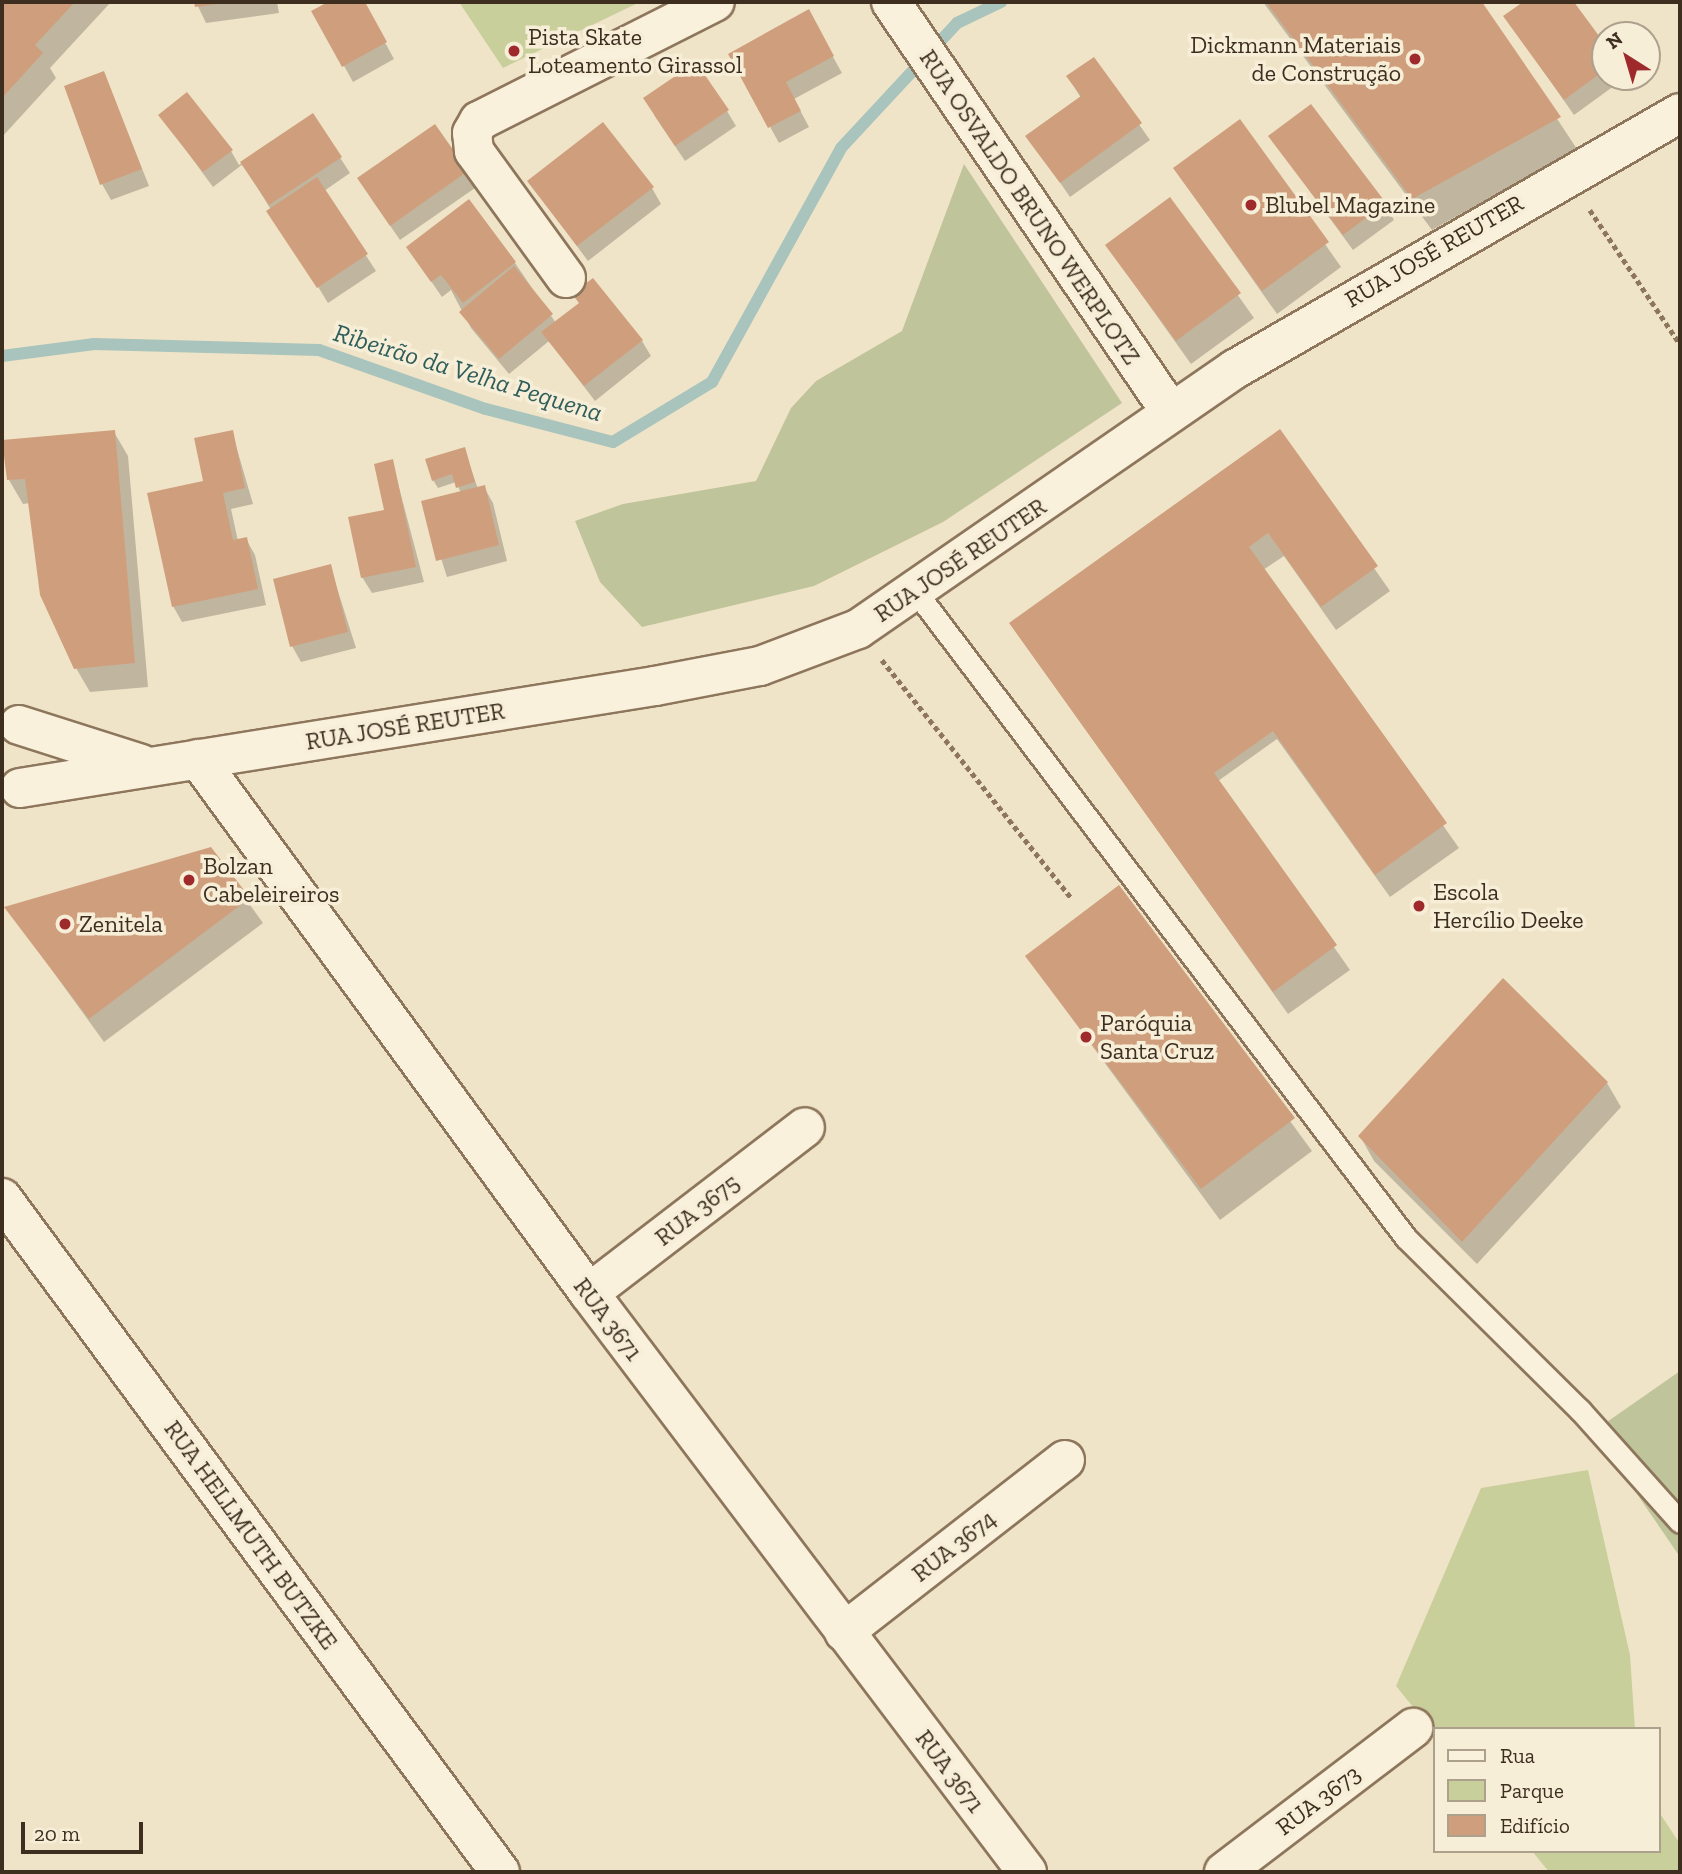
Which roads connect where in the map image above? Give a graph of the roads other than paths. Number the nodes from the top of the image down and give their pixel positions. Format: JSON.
{"nodes":[{"id":1,"x":715,"y":2,"type":"edge"},
{"id":2,"x":893,"y":5,"type":"edge"},
{"id":3,"x":1680,"y":113,"type":"edge"},
{"id":4,"x":566,"y":278,"type":"dead end"},
{"id":5,"x":1171,"y":412,"type":"junction"},
{"id":6,"x":916,"y":592,"type":"junction"},
{"id":7,"x":6,"y":714,"type":"edge"},
{"id":8,"x":198,"y":759,"type":"junction"},
{"id":9,"x":147,"y":765,"type":"junction"},
{"id":10,"x":11,"y":796,"type":"edge"},
{"id":11,"x":805,"y":1127,"type":"dead end"},
{"id":12,"x":2,"y":1198,"type":"edge"},
{"id":13,"x":589,"y":1293,"type":"junction"},
{"id":14,"x":1065,"y":1460,"type":"dead end"},
{"id":15,"x":1680,"y":1522,"type":"edge"},
{"id":16,"x":844,"y":1632,"type":"junction"},
{"id":17,"x":1413,"y":1728,"type":"dead end"},
{"id":18,"x":500,"y":1872,"type":"edge"},
{"id":19,"x":1027,"y":1872,"type":"edge"},
{"id":20,"x":1224,"y":1872,"type":"edge"}],
"edges":[{"from":1,"to":4,"type":"street"},
{"from":2,"to":5,"type":"street","name":"RUA OSVALDO BRUNO WERPLOTZ"},
{"from":3,"to":5,"type":"street","name":"RUA JOSÉ REUTER"},
{"from":5,"to":6,"type":"street","name":"RUA JOSÉ REUTER"},
{"from":6,"to":8,"type":"street","name":"RUA JOSÉ REUTER"},
{"from":6,"to":15,"type":"lane"},
{"from":7,"to":9,"type":"street","name":"RUA JOSÉ REUTER"},
{"from":7,"to":10,"type":"street"},
{"from":8,"to":9,"type":"street","name":"RUA JOSÉ REUTER"},
{"from":8,"to":13,"type":"street","name":"RUA 3671"},
{"from":9,"to":10,"type":"street","name":"RUA JOSÉ REUTER"},
{"from":11,"to":13,"type":"street","name":"RUA 3675"},
{"from":12,"to":18,"type":"street","name":"RUA HELLMUTH BUTZKE"},
{"from":13,"to":16,"type":"street","name":"RUA 3671"},
{"from":14,"to":16,"type":"street","name":"RUA 3674"},
{"from":16,"to":19,"type":"street","name":"RUA 3671"},
{"from":17,"to":20,"type":"street","name":"RUA 3673"}]}
